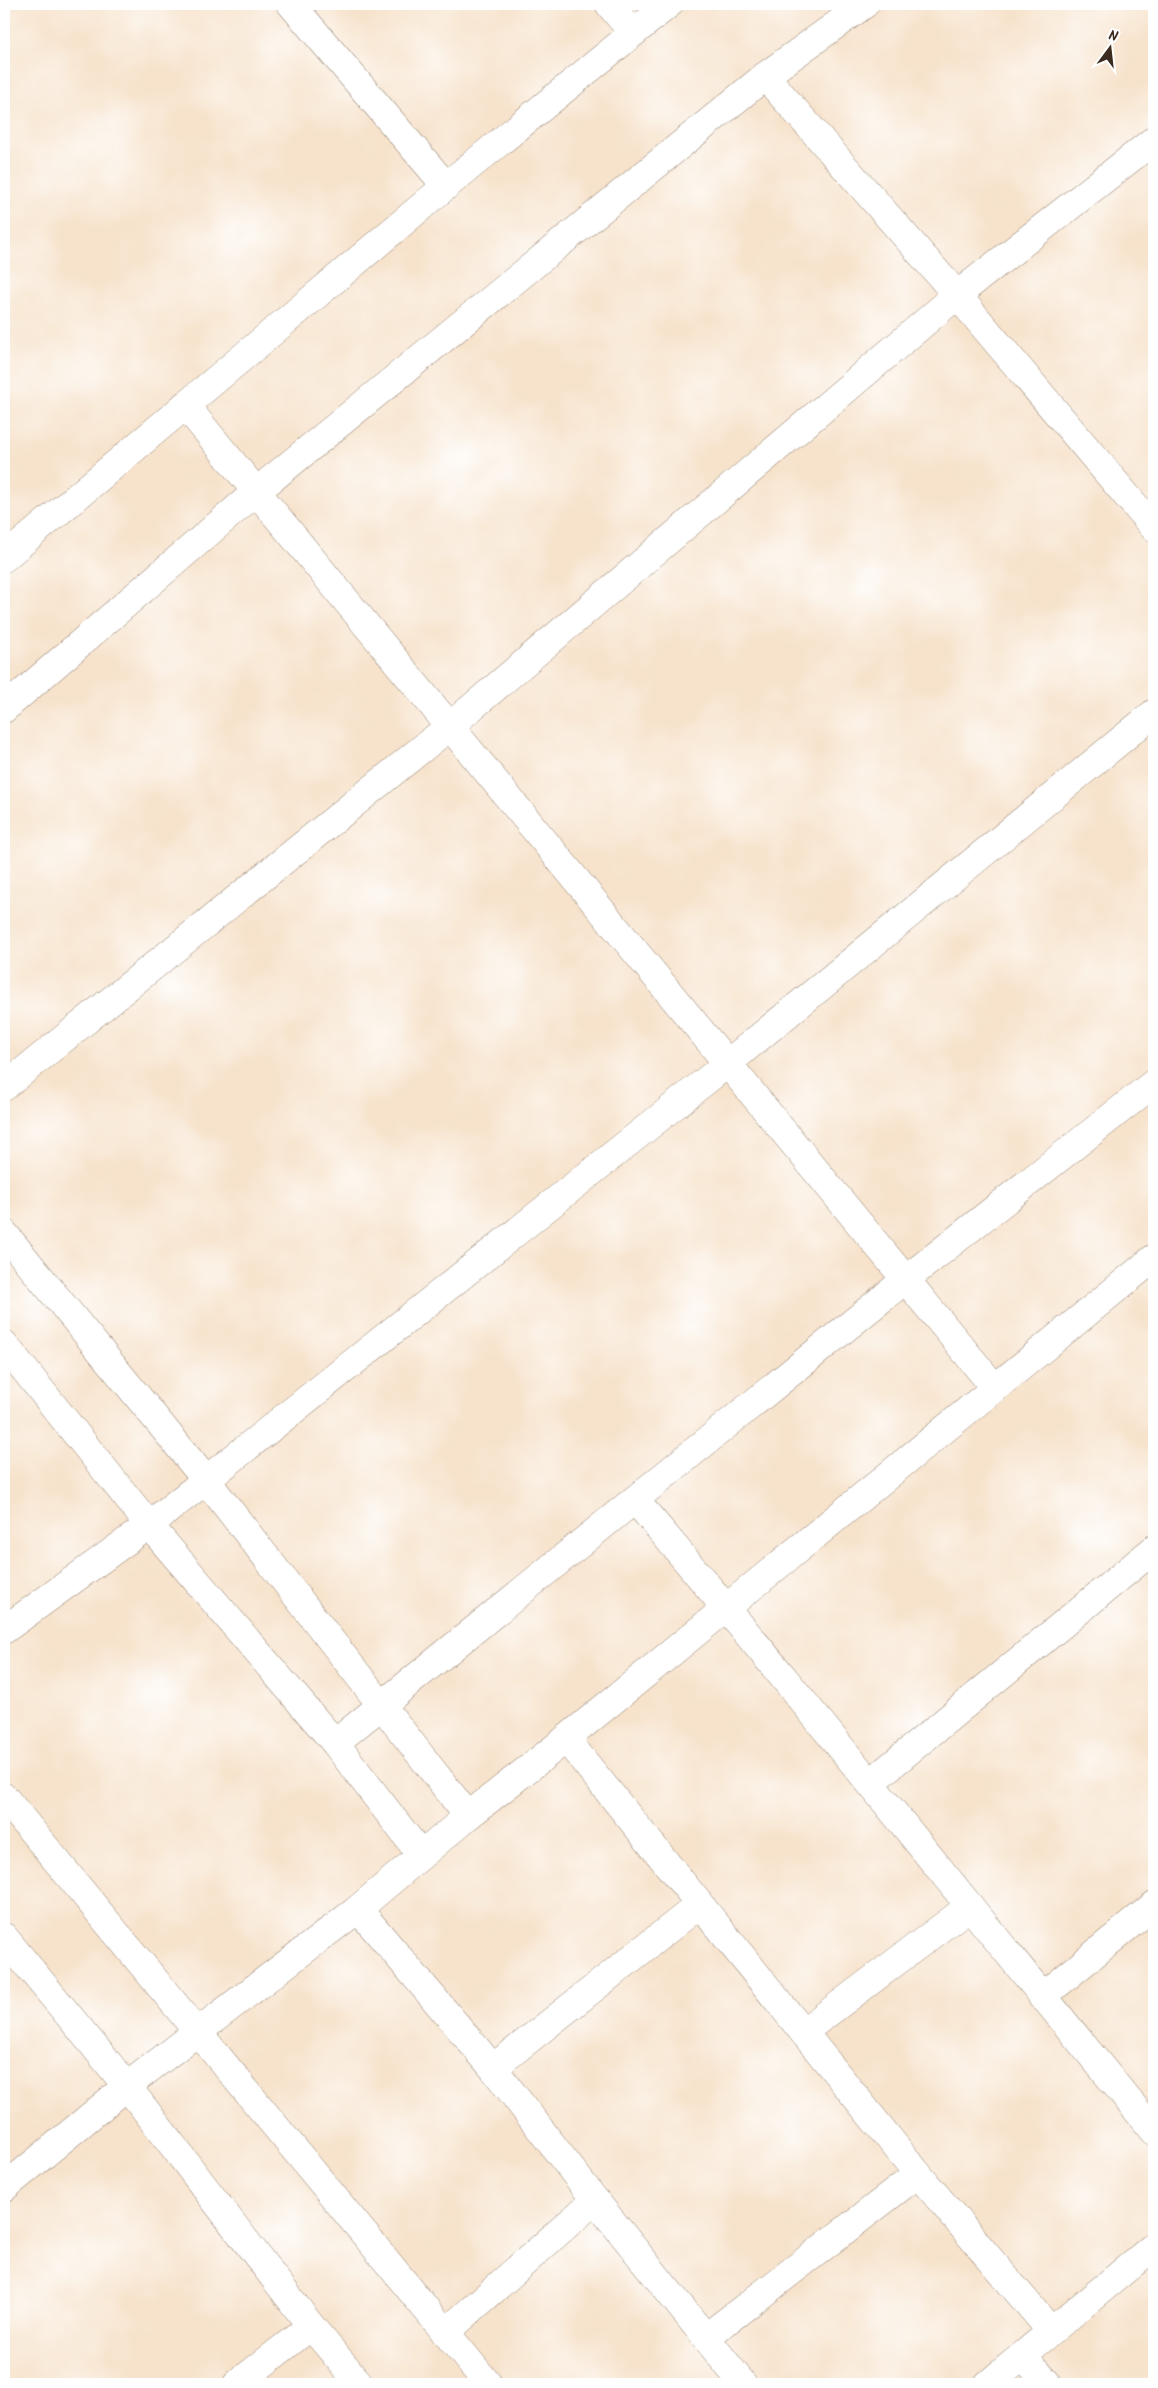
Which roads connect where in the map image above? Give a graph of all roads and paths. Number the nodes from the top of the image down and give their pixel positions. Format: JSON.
{"nodes":[{"id":1,"x":291,"y":4,"type":"edge"},
{"id":2,"x":609,"y":4,"type":"edge"},
{"id":3,"x":669,"y":4,"type":"edge"},
{"id":4,"x":865,"y":4,"type":"edge"},
{"id":5,"x":633,"y":33,"type":"junction"},
{"id":6,"x":765,"y":76,"type":"junction"},
{"id":7,"x":1154,"y":140,"type":"edge"},
{"id":8,"x":446,"y":186,"type":"junction"},
{"id":9,"x":957,"y":295,"type":"junction"},
{"id":10,"x":186,"y":405,"type":"junction"},
{"id":11,"x":257,"y":491,"type":"junction"},
{"id":12,"x":1154,"y":528,"type":"edge"},
{"id":13,"x":4,"y":558,"type":"edge"},
{"id":14,"x":4,"y":709,"type":"edge"},
{"id":15,"x":1154,"y":714,"type":"edge"},
{"id":16,"x":450,"y":726,"type":"junction"},
{"id":17,"x":728,"y":1063,"type":"junction"},
{"id":18,"x":1154,"y":1083,"type":"edge"},
{"id":19,"x":4,"y":1087,"type":"edge"},
{"id":20,"x":4,"y":1232,"type":"edge"},
{"id":21,"x":1154,"y":1258,"type":"edge"},
{"id":22,"x":905,"y":1280,"type":"junction"},
{"id":23,"x":4,"y":1344,"type":"edge"},
{"id":24,"x":994,"y":1388,"type":"junction"},
{"id":25,"x":206,"y":1480,"type":"junction"},
{"id":26,"x":635,"y":1500,"type":"junction"},
{"id":27,"x":149,"y":1526,"type":"junction"},
{"id":28,"x":1154,"y":1549,"type":"edge"},
{"id":29,"x":727,"y":1608,"type":"junction"},
{"id":30,"x":4,"y":1630,"type":"edge"},
{"id":31,"x":381,"y":1706,"type":"junction"},
{"id":32,"x":566,"y":1739,"type":"junction"},
{"id":33,"x":335,"y":1743,"type":"junction"},
{"id":34,"x":870,"y":1783,"type":"junction"},
{"id":35,"x":4,"y":1797,"type":"edge"},
{"id":36,"x":468,"y":1816,"type":"junction"},
{"id":37,"x":421,"y":1855,"type":"junction"},
{"id":38,"x":699,"y":1905,"type":"junction"},
{"id":39,"x":1154,"y":1905,"type":"edge"},
{"id":40,"x":970,"y":1906,"type":"junction"},
{"id":41,"x":358,"y":1909,"type":"junction"},
{"id":42,"x":4,"y":1937,"type":"edge"},
{"id":43,"x":1042,"y":1997,"type":"junction"},
{"id":44,"x":198,"y":2031,"type":"junction"},
{"id":45,"x":803,"y":2032,"type":"junction"},
{"id":46,"x":493,"y":2068,"type":"junction"},
{"id":47,"x":127,"y":2086,"type":"junction"},
{"id":48,"x":1154,"y":2131,"type":"edge"},
{"id":49,"x":918,"y":2174,"type":"junction"},
{"id":50,"x":4,"y":2188,"type":"edge"},
{"id":51,"x":594,"y":2200,"type":"junction"},
{"id":52,"x":1154,"y":2246,"type":"edge"},
{"id":53,"x":311,"y":2326,"type":"junction"},
{"id":54,"x":1051,"y":2331,"type":"junction"},
{"id":55,"x":446,"y":2334,"type":"junction"},
{"id":56,"x":705,"y":2338,"type":"junction"},
{"id":57,"x":1023,"y":2356,"type":"junction"},
{"id":58,"x":237,"y":2384,"type":"edge"},
{"id":59,"x":360,"y":2384,"type":"edge"},
{"id":60,"x":488,"y":2384,"type":"edge"},
{"id":61,"x":744,"y":2384,"type":"edge"},
{"id":62,"x":988,"y":2384,"type":"edge"},
{"id":63,"x":1048,"y":2384,"type":"edge"}],
"edges":[{"from":1,"to":8,"type":"street"},
{"from":2,"to":5,"type":"street"},
{"from":3,"to":5,"type":"street"},
{"from":4,"to":6,"type":"street"},
{"from":5,"to":8,"type":"street"},
{"from":6,"to":9,"type":"street"},
{"from":6,"to":11,"type":"street"},
{"from":7,"to":9,"type":"street"},
{"from":8,"to":10,"type":"street"},
{"from":9,"to":12,"type":"street"},
{"from":9,"to":16,"type":"street"},
{"from":10,"to":11,"type":"street"},
{"from":10,"to":13,"type":"street"},
{"from":11,"to":14,"type":"street"},
{"from":11,"to":16,"type":"street"},
{"from":15,"to":17,"type":"street"},
{"from":16,"to":17,"type":"street"},
{"from":16,"to":19,"type":"street"},
{"from":17,"to":22,"type":"street"},
{"from":17,"to":25,"type":"street"},
{"from":18,"to":22,"type":"street"},
{"from":20,"to":25,"type":"street"},
{"from":21,"to":24,"type":"street"},
{"from":22,"to":24,"type":"street"},
{"from":22,"to":26,"type":"street"},
{"from":23,"to":27,"type":"street"},
{"from":24,"to":29,"type":"street"},
{"from":25,"to":27,"type":"street"},
{"from":25,"to":31,"type":"street"},
{"from":26,"to":29,"type":"street"},
{"from":26,"to":31,"type":"street"},
{"from":27,"to":30,"type":"street"},
{"from":27,"to":33,"type":"street"},
{"from":28,"to":34,"type":"street"},
{"from":29,"to":32,"type":"street"},
{"from":29,"to":34,"type":"street"},
{"from":31,"to":33,"type":"street"},
{"from":31,"to":36,"type":"street"},
{"from":32,"to":36,"type":"street"},
{"from":32,"to":38,"type":"street"},
{"from":33,"to":37,"type":"street"},
{"from":34,"to":40,"type":"street"},
{"from":35,"to":44,"type":"street"},
{"from":36,"to":37,"type":"street"},
{"from":37,"to":41,"type":"street"},
{"from":38,"to":45,"type":"street"},
{"from":38,"to":46,"type":"street"},
{"from":39,"to":43,"type":"street"},
{"from":40,"to":43,"type":"street"},
{"from":40,"to":45,"type":"street"},
{"from":41,"to":44,"type":"street"},
{"from":41,"to":46,"type":"street"},
{"from":42,"to":47,"type":"street"},
{"from":43,"to":48,"type":"street"},
{"from":44,"to":47,"type":"street"},
{"from":44,"to":55,"type":"street"},
{"from":45,"to":49,"type":"street"},
{"from":46,"to":51,"type":"street"},
{"from":47,"to":50,"type":"street"},
{"from":47,"to":53,"type":"street"},
{"from":49,"to":54,"type":"street"},
{"from":49,"to":56,"type":"street"},
{"from":51,"to":55,"type":"street"},
{"from":51,"to":56,"type":"street"},
{"from":52,"to":54,"type":"street"},
{"from":53,"to":58,"type":"street"},
{"from":53,"to":59,"type":"street"},
{"from":54,"to":57,"type":"street"},
{"from":55,"to":60,"type":"street"},
{"from":56,"to":61,"type":"street"},
{"from":57,"to":62,"type":"street"},
{"from":57,"to":63,"type":"street"}]}
